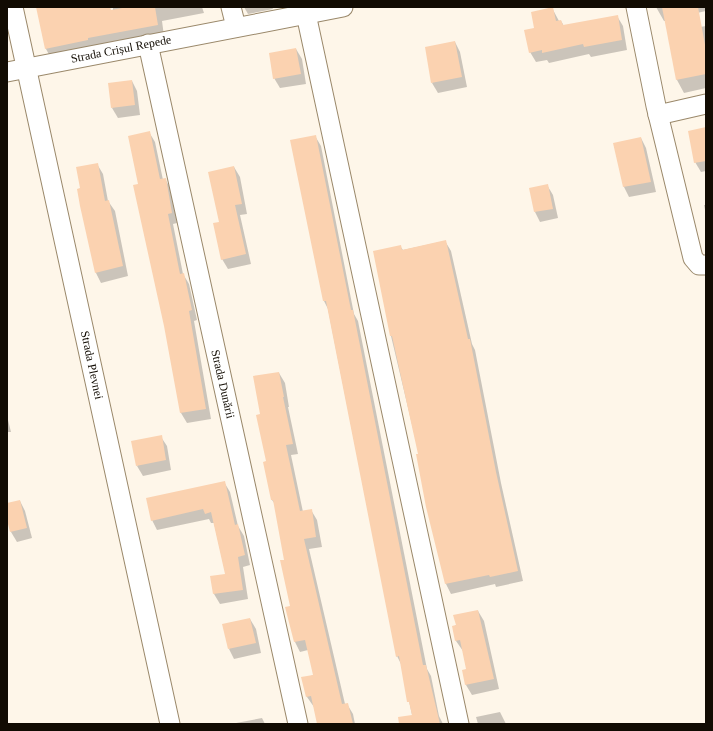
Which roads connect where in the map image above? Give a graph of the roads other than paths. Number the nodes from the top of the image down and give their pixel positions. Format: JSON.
{"nodes":[{"id":1,"x":13,"y":7,"type":"edge"},
{"id":2,"x":231,"y":7,"type":"edge"},
{"id":3,"x":343,"y":7,"type":"edge"},
{"id":4,"x":636,"y":7,"type":"edge"},
{"id":5,"x":306,"y":14,"type":"junction"},
{"id":6,"x":236,"y":27,"type":"junction"},
{"id":7,"x":148,"y":44,"type":"junction"},
{"id":8,"x":27,"y":68,"type":"junction"},
{"id":9,"x":7,"y":72,"type":"edge"},
{"id":10,"x":706,"y":104,"type":"edge"},
{"id":11,"x":658,"y":114,"type":"junction"},
{"id":12,"x":706,"y":265,"type":"edge"},
{"id":13,"x":170,"y":724,"type":"edge"},
{"id":14,"x":298,"y":724,"type":"edge"},
{"id":15,"x":459,"y":724,"type":"edge"}],
"edges":[{"from":1,"to":8,"type":"street","name":"Strada Plevnei"},
{"from":2,"to":6,"type":"street"},
{"from":3,"to":5,"type":"street","name":"Strada Crișul Repede"},
{"from":4,"to":11,"type":"street"},
{"from":5,"to":6,"type":"street","name":"Strada Crișul Repede"},
{"from":5,"to":15,"type":"street"},
{"from":6,"to":7,"type":"street","name":"Strada Crișul Repede"},
{"from":7,"to":8,"type":"street","name":"Strada Crișul Repede"},
{"from":7,"to":14,"type":"street","name":"Strada Dunării"},
{"from":8,"to":9,"type":"street","name":"Strada Crișul Repede"},
{"from":8,"to":13,"type":"street","name":"Strada Plevnei"},
{"from":10,"to":11,"type":"street"},
{"from":11,"to":12,"type":"street"}]}
